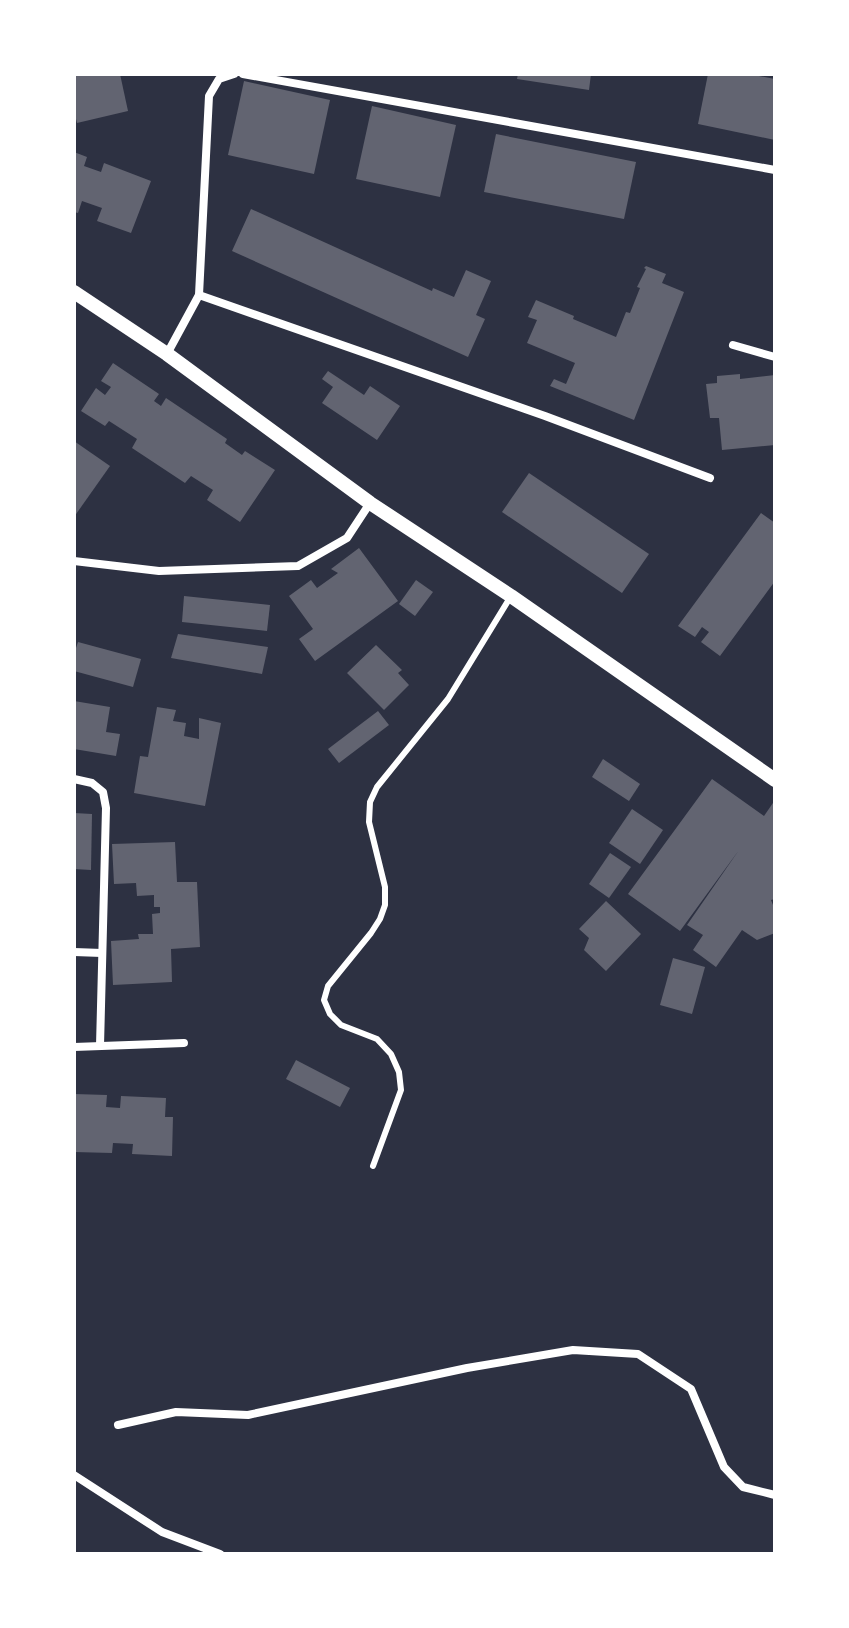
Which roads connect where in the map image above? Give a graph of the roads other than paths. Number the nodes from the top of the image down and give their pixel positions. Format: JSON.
{"nodes":[{"id":1,"x":234,"y":74,"type":"edge"},
{"id":2,"x":243,"y":74,"type":"edge"},
{"id":3,"x":775,"y":170,"type":"edge"},
{"id":4,"x":74,"y":292,"type":"edge"},
{"id":5,"x":199,"y":295,"type":"junction"},
{"id":6,"x":733,"y":345,"type":"dead end"},
{"id":7,"x":167,"y":354,"type":"junction"},
{"id":8,"x":775,"y":357,"type":"edge"},
{"id":9,"x":710,"y":478,"type":"dead end"},
{"id":10,"x":370,"y":503,"type":"junction"},
{"id":11,"x":74,"y":561,"type":"edge"},
{"id":12,"x":511,"y":596,"type":"junction"},
{"id":13,"x":74,"y":779,"type":"edge"},
{"id":14,"x":775,"y":780,"type":"edge"},
{"id":15,"x":74,"y":952,"type":"edge"},
{"id":16,"x":102,"y":953,"type":"junction"},
{"id":17,"x":184,"y":1043,"type":"dead end"},
{"id":18,"x":100,"y":1046,"type":"junction"},
{"id":19,"x":74,"y":1047,"type":"edge"},
{"id":20,"x":373,"y":1166,"type":"dead end"},
{"id":21,"x":118,"y":1425,"type":"dead end"},
{"id":22,"x":74,"y":1475,"type":"edge"},
{"id":23,"x":775,"y":1495,"type":"edge"},
{"id":24,"x":220,"y":1554,"type":"edge"}],
"edges":[{"from":1,"to":5,"type":"street"},
{"from":2,"to":3,"type":"street"},
{"from":4,"to":7,"type":"street"},
{"from":5,"to":7,"type":"street"},
{"from":5,"to":9,"type":"street"},
{"from":6,"to":8,"type":"street"},
{"from":7,"to":10,"type":"street"},
{"from":10,"to":11,"type":"street"},
{"from":10,"to":12,"type":"street"},
{"from":12,"to":14,"type":"street"},
{"from":12,"to":20,"type":"lane"},
{"from":13,"to":16,"type":"street"},
{"from":15,"to":16,"type":"street"},
{"from":16,"to":18,"type":"street"},
{"from":17,"to":18,"type":"street"},
{"from":18,"to":19,"type":"street"},
{"from":21,"to":23,"type":"street"},
{"from":22,"to":24,"type":"street"}]}
